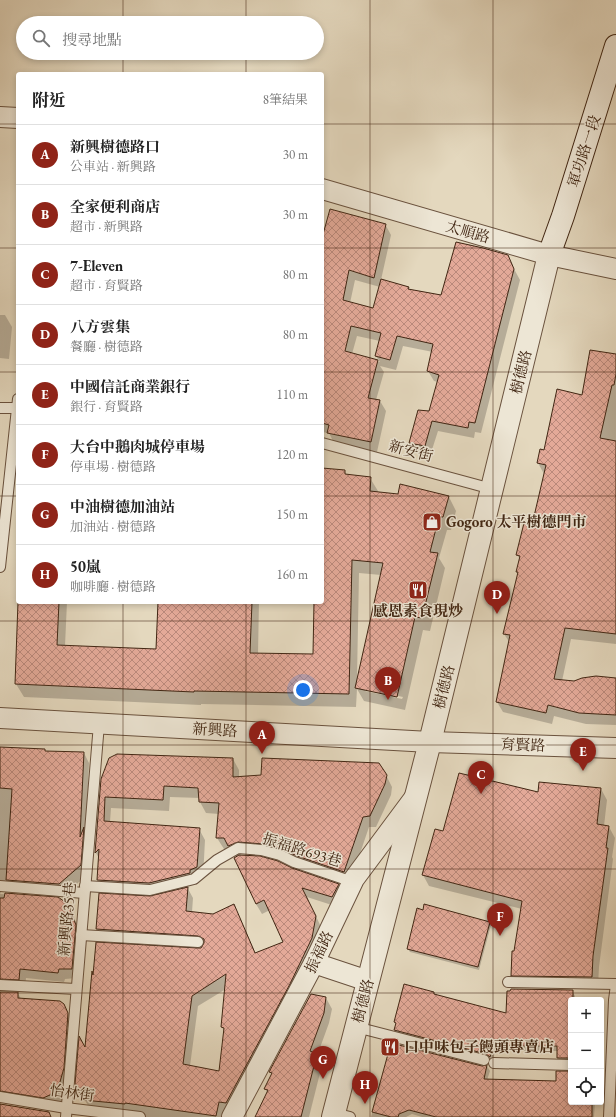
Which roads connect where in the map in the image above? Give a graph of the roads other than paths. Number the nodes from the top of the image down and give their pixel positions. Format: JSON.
{"nodes":[{"id":1,"x":616,"y":46,"type":"edge"},
{"id":2,"x":0,"y":117,"type":"edge"},
{"id":3,"x":16,"y":118,"type":"edge"},
{"id":4,"x":324,"y":190,"type":"edge"},
{"id":5,"x":549,"y":255,"type":"junction"},
{"id":6,"x":616,"y":269,"type":"edge"},
{"id":7,"x":16,"y":405,"type":"edge"},
{"id":8,"x":0,"y":408,"type":"edge"},
{"id":9,"x":16,"y":423,"type":"edge"},
{"id":10,"x":324,"y":444,"type":"edge"},
{"id":11,"x":492,"y":489,"type":"junction"},
{"id":12,"x":0,"y":567,"type":"edge"},
{"id":13,"x":0,"y":718,"type":"edge"},
{"id":14,"x":99,"y":724,"type":"junction"},
{"id":15,"x":430,"y":742,"type":"junction"},
{"id":16,"x":616,"y":748,"type":"edge"},
{"id":17,"x":417,"y":794,"type":"junction"},
{"id":18,"x":353,"y":882,"type":"junction"},
{"id":19,"x":0,"y":886,"type":"edge"},
{"id":20,"x":85,"y":889,"type":"junction"},
{"id":21,"x":81,"y":935,"type":"junction"},
{"id":22,"x":198,"y":942,"type":"dead end"},
{"id":23,"x":314,"y":963,"type":"junction"},
{"id":24,"x":368,"y":981,"type":"junction"},
{"id":25,"x":508,"y":982,"type":"dead end"},
{"id":26,"x":616,"y":985,"type":"edge"},
{"id":27,"x":0,"y":986,"type":"edge"},
{"id":28,"x":76,"y":989,"type":"junction"},
{"id":29,"x":615,"y":1000,"type":"edge"},
{"id":30,"x":356,"y":1027,"type":"junction"},
{"id":31,"x":568,"y":1065,"type":"edge"},
{"id":32,"x":606,"y":1066,"type":"edge"},
{"id":33,"x":0,"y":1097,"type":"edge"},
{"id":34,"x":66,"y":1113,"type":"edge"},
{"id":35,"x":339,"y":1116,"type":"edge"},
{"id":36,"x":140,"y":1117,"type":"edge"},
{"id":37,"x":232,"y":1117,"type":"edge"},
{"id":38,"x":609,"y":1117,"type":"edge"}],
"edges":[{"from":1,"to":5,"type":"street","name":"軍功路一段"},
{"from":2,"to":3,"type":"street"},
{"from":4,"to":5,"type":"street","name":"太順路"},
{"from":5,"to":6,"type":"street","name":"太順路"},
{"from":5,"to":11,"type":"street","name":"樹德路"},
{"from":7,"to":8,"type":"lane"},
{"from":9,"to":12,"type":"lane"},
{"from":10,"to":11,"type":"lane","name":"新安街"},
{"from":11,"to":15,"type":"street","name":"樹德路"},
{"from":13,"to":14,"type":"street","name":"新興路"},
{"from":14,"to":15,"type":"street","name":"新興路"},
{"from":14,"to":20,"type":"lane","name":"新興路35巷"},
{"from":15,"to":16,"type":"street","name":"育賢路"},
{"from":15,"to":17,"type":"street","name":"樹德路"},
{"from":17,"to":18,"type":"street","name":"振福路"},
{"from":17,"to":24,"type":"street","name":"樹德路"},
{"from":18,"to":20,"type":"lane","name":"振福路693巷"},
{"from":18,"to":23,"type":"street","name":"振福路"},
{"from":19,"to":20,"type":"lane","name":"振福路693巷"},
{"from":20,"to":21,"type":"lane","name":"新興路35巷"},
{"from":21,"to":22,"type":"lane"},
{"from":21,"to":28,"type":"lane","name":"新興路35巷"},
{"from":23,"to":24,"type":"street"},
{"from":23,"to":37,"type":"street","name":"振福路"},
{"from":24,"to":30,"type":"street","name":"樹德路"},
{"from":25,"to":26,"type":"lane"},
{"from":26,"to":29,"type":"lane"},
{"from":27,"to":28,"type":"lane"},
{"from":28,"to":34,"type":"lane","name":"新興路35巷"},
{"from":29,"to":32,"type":"lane"},
{"from":30,"to":31,"type":"lane"},
{"from":30,"to":35,"type":"street","name":"樹德路"},
{"from":32,"to":38,"type":"lane"},
{"from":33,"to":34,"type":"lane","name":"怡林街"},
{"from":34,"to":36,"type":"lane","name":"怡林街"}]}
